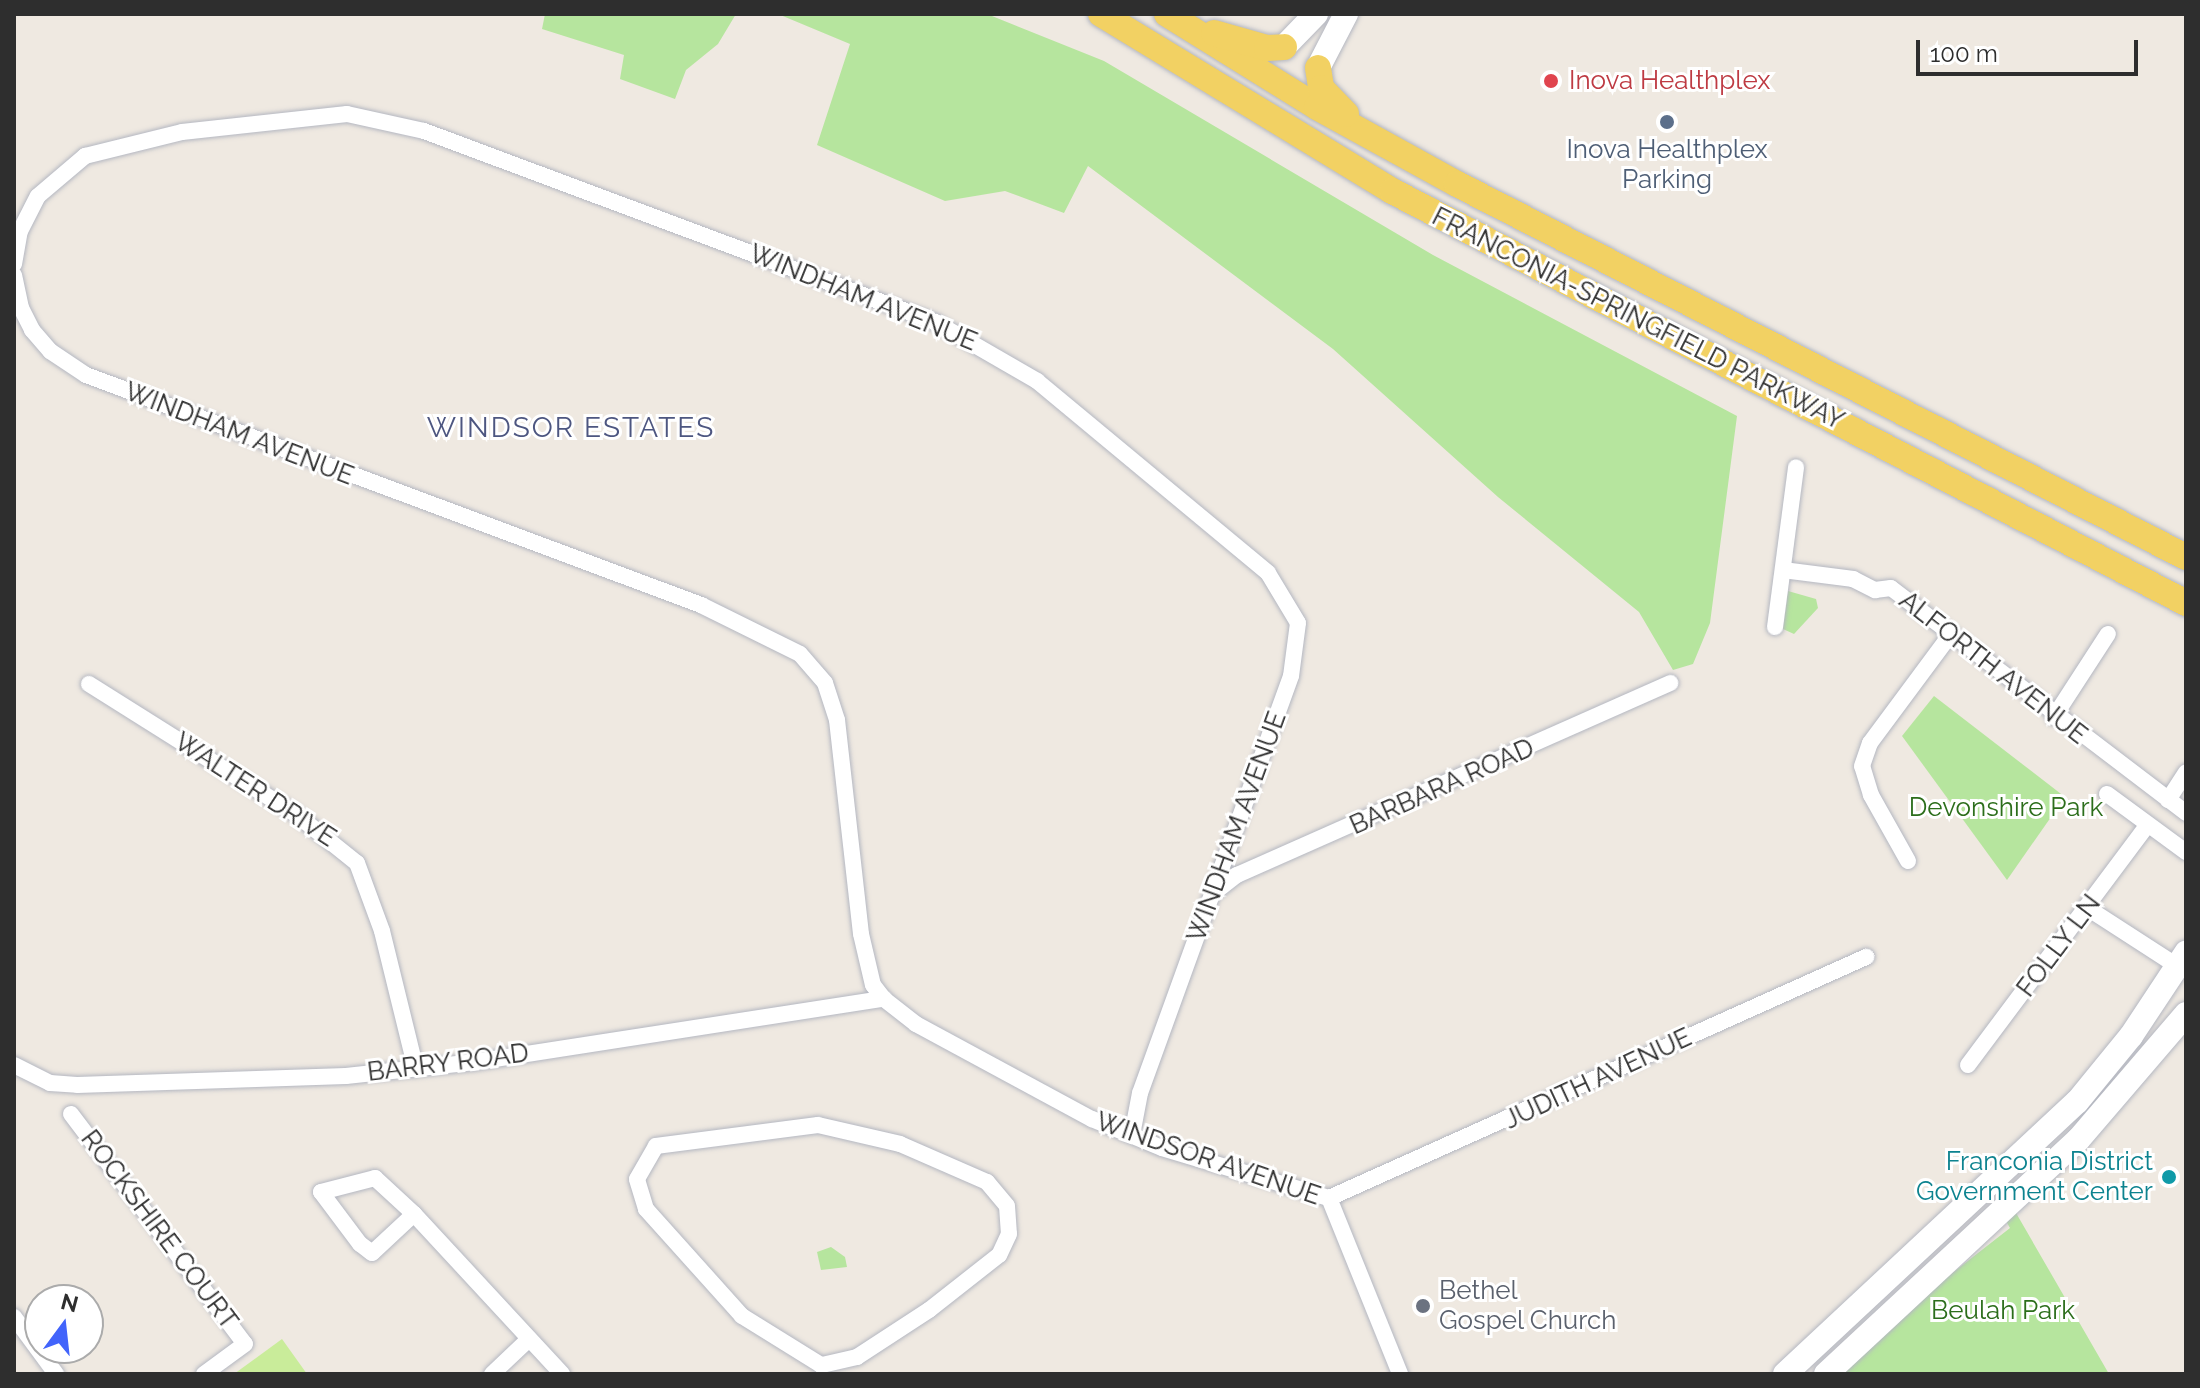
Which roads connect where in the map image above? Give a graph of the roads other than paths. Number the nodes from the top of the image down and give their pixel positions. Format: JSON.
{"nodes":[{"id":1,"x":1101,"y":14,"type":"edge"},
{"id":2,"x":1316,"y":14,"type":"edge"},
{"id":3,"x":1346,"y":14,"type":"edge"},
{"id":4,"x":1174,"y":18,"type":"edge"},
{"id":5,"x":1284,"y":47,"type":"joint"},
{"id":6,"x":1318,"y":68,"type":"joint"},
{"id":7,"x":1365,"y":134,"type":"junction"},
{"id":8,"x":14,"y":264,"type":"edge"},
{"id":9,"x":14,"y":275,"type":"edge"},
{"id":10,"x":1796,"y":467,"type":"dead end"},
{"id":11,"x":2186,"y":557,"type":"edge"},
{"id":12,"x":1783,"y":570,"type":"junction"},
{"id":13,"x":2186,"y":603,"type":"edge"},
{"id":14,"x":1775,"y":627,"type":"dead end"},
{"id":15,"x":1951,"y":634,"type":"junction"},
{"id":16,"x":2108,"y":634,"type":"dead end"},
{"id":17,"x":1670,"y":683,"type":"dead end"},
{"id":18,"x":89,"y":684,"type":"dead end"},
{"id":19,"x":2054,"y":717,"type":"junction"},
{"id":20,"x":2186,"y":772,"type":"edge"},
{"id":21,"x":2107,"y":794,"type":"dead end"},
{"id":22,"x":2168,"y":800,"type":"junction"},
{"id":23,"x":2186,"y":813,"type":"edge"},
{"id":24,"x":2147,"y":826,"type":"junction"},
{"id":25,"x":2186,"y":852,"type":"edge"},
{"id":26,"x":1908,"y":861,"type":"dead end"},
{"id":27,"x":1215,"y":892,"type":"junction"},
{"id":28,"x":2089,"y":909,"type":"junction"},
{"id":29,"x":1866,"y":957,"type":"dead end"},
{"id":30,"x":2182,"y":960,"type":"edge"},
{"id":31,"x":884,"y":999,"type":"junction"},
{"id":32,"x":2186,"y":1014,"type":"edge"},
{"id":33,"x":14,"y":1065,"type":"edge"},
{"id":34,"x":1968,"y":1065,"type":"dead end"},
{"id":35,"x":416,"y":1069,"type":"junction"},
{"id":36,"x":71,"y":1114,"type":"dead end"},
{"id":37,"x":1132,"y":1135,"type":"junction"},
{"id":38,"x":1329,"y":1198,"type":"junction"},
{"id":39,"x":414,"y":1214,"type":"junction"},
{"id":40,"x":14,"y":1317,"type":"edge"},
{"id":41,"x":528,"y":1340,"type":"junction"},
{"id":42,"x":819,"y":1371,"type":"edge"},
{"id":43,"x":56,"y":1374,"type":"edge"},
{"id":44,"x":204,"y":1374,"type":"edge"},
{"id":45,"x":492,"y":1374,"type":"edge"},
{"id":46,"x":562,"y":1374,"type":"edge"},
{"id":47,"x":1400,"y":1374,"type":"edge"},
{"id":48,"x":1785,"y":1374,"type":"edge"},
{"id":49,"x":1826,"y":1374,"type":"edge"}],
"edges":[{"from":1,"to":13,"type":"main road","name":"FRANCONIA-SPRINGFIELD PARKWAY"},
{"from":2,"to":5,"type":"main road"},
{"from":3,"to":6,"type":"main road"},
{"from":4,"to":5,"type":"main road"},
{"from":4,"to":7,"type":"main road","name":"FRANCONIA-SPRINGFIELD PARKWAY"},
{"from":6,"to":7,"type":"main road"},
{"from":7,"to":11,"type":"main road","name":"FRANCONIA-SPRINGFIELD PARKWAY"},
{"from":8,"to":27,"type":"street","name":"WINDHAM AVENUE"},
{"from":9,"to":31,"type":"street","name":"WINDHAM AVENUE"},
{"from":10,"to":12,"type":"street"},
{"from":12,"to":14,"type":"street"},
{"from":12,"to":15,"type":"street","name":"ALFORTH AVENUE"},
{"from":15,"to":19,"type":"street","name":"ALFORTH AVENUE"},
{"from":15,"to":26,"type":"street"},
{"from":16,"to":19,"type":"street"},
{"from":17,"to":27,"type":"street","name":"BARBARA ROAD"},
{"from":18,"to":35,"type":"street","name":"WALTER DRIVE"},
{"from":19,"to":22,"type":"street","name":"ALFORTH AVENUE"},
{"from":20,"to":22,"type":"street"},
{"from":21,"to":24,"type":"street"},
{"from":22,"to":23,"type":"street","name":"ALFORTH AVENUE"},
{"from":24,"to":25,"type":"street"},
{"from":24,"to":28,"type":"street","name":"FOLLY LN"},
{"from":27,"to":37,"type":"street","name":"WINDHAM AVENUE"},
{"from":28,"to":30,"type":"street"},
{"from":28,"to":34,"type":"street","name":"FOLLY LN"},
{"from":29,"to":38,"type":"street","name":"JUDITH AVENUE"},
{"from":30,"to":48,"type":"main road"},
{"from":31,"to":35,"type":"street","name":"BARRY ROAD"},
{"from":31,"to":37,"type":"street","name":"WINDSOR AVENUE"},
{"from":32,"to":49,"type":"main road"},
{"from":33,"to":35,"type":"street","name":"BARRY ROAD"},
{"from":36,"to":44,"type":"street","name":"ROCKSHIRE COURT"},
{"from":37,"to":38,"type":"street","name":"WINDSOR AVENUE"},
{"from":38,"to":47,"type":"street","name":"WINDSOR AVENUE"},
{"from":39,"to":39,"type":"street"},
{"from":39,"to":41,"type":"street"},
{"from":40,"to":43,"type":"street"},
{"from":41,"to":45,"type":"street"},
{"from":41,"to":46,"type":"street"},
{"from":42,"to":42,"type":"street"}]}
